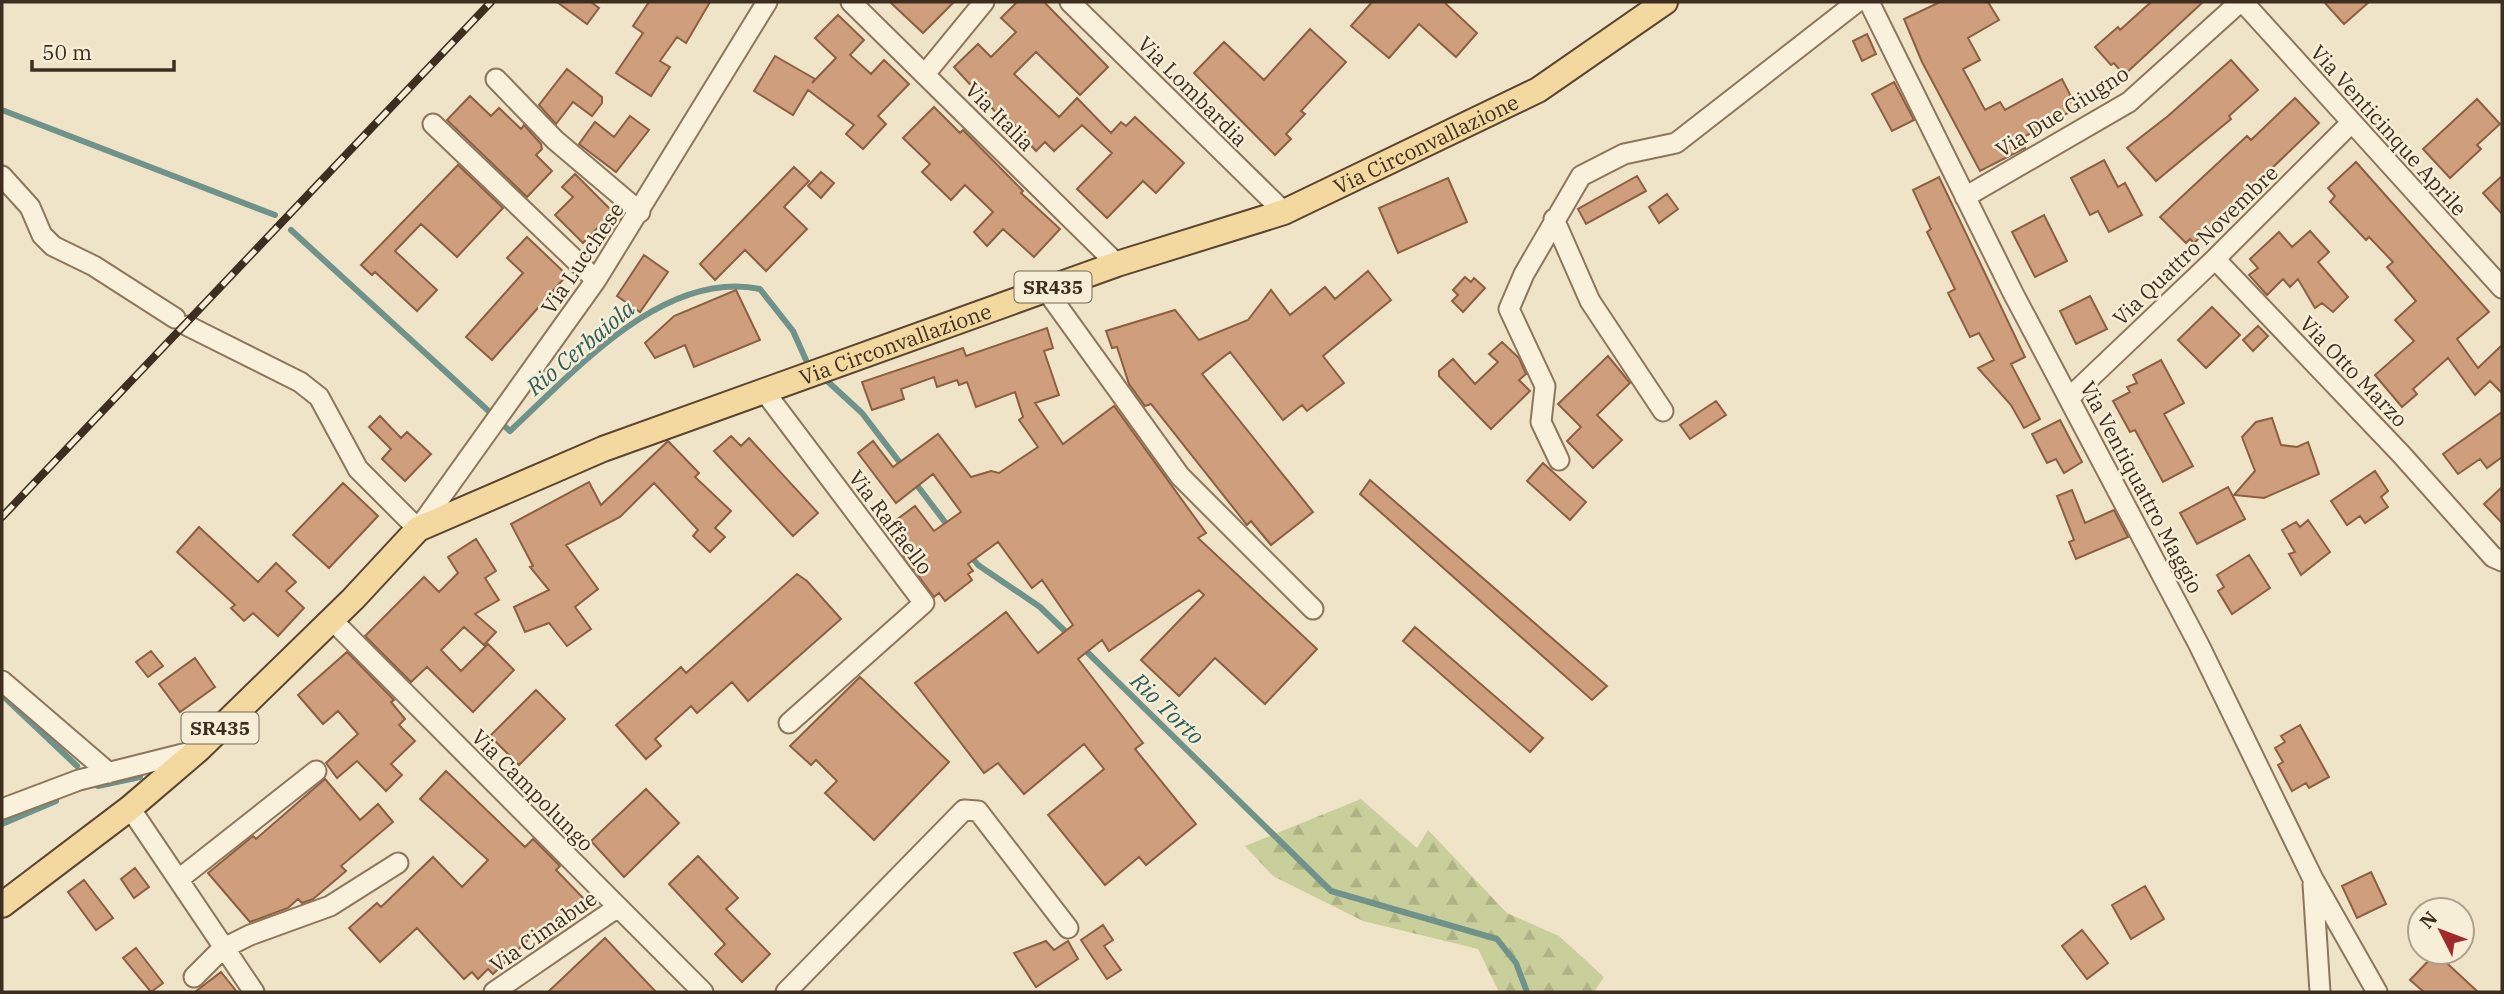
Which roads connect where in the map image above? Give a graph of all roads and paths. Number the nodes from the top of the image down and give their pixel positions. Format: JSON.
{"nodes":[{"id":1,"x":767,"y":2,"type":"edge"},
{"id":2,"x":851,"y":2,"type":"edge"},
{"id":3,"x":984,"y":2,"type":"edge"},
{"id":4,"x":1070,"y":2,"type":"edge"},
{"id":5,"x":1665,"y":2,"type":"edge"},
{"id":6,"x":1857,"y":2,"type":"edge"},
{"id":7,"x":1869,"y":2,"type":"edge"},
{"id":8,"x":2241,"y":2,"type":"edge"},
{"id":9,"x":925,"y":74,"type":"junction"},
{"id":10,"x":496,"y":79,"type":"dead end"},
{"id":11,"x":2351,"y":123,"type":"junction"},
{"id":12,"x":433,"y":124,"type":"dead end"},
{"id":13,"x":2,"y":176,"type":"edge"},
{"id":14,"x":1965,"y":197,"type":"junction"},
{"id":15,"x":640,"y":212,"type":"junction"},
{"id":16,"x":1283,"y":212,"type":"junction"},
{"id":17,"x":1554,"y":219,"type":"junction"},
{"id":18,"x":2215,"y":259,"type":"junction"},
{"id":19,"x":1117,"y":264,"type":"junction"},
{"id":20,"x":596,"y":280,"type":"junction"},
{"id":21,"x":2502,"y":288,"type":"edge"},
{"id":22,"x":1046,"y":290,"type":"junction"},
{"id":23,"x":764,"y":391,"type":"junction"},
{"id":24,"x":2070,"y":397,"type":"junction"},
{"id":25,"x":1663,"y":411,"type":"dead end"},
{"id":26,"x":1559,"y":460,"type":"dead end"},
{"id":27,"x":418,"y":529,"type":"junction"},
{"id":28,"x":2502,"y":561,"type":"edge"},
{"id":29,"x":1313,"y":609,"type":"dead end"},
{"id":30,"x":331,"y":620,"type":"junction"},
{"id":31,"x":2,"y":681,"type":"edge"},
{"id":32,"x":789,"y":723,"type":"dead end"},
{"id":33,"x":200,"y":750,"type":"junction"},
{"id":34,"x":316,"y":771,"type":"dead end"},
{"id":35,"x":109,"y":773,"type":"junction"},
{"id":36,"x":130,"y":808,"type":"junction"},
{"id":37,"x":2,"y":809,"type":"edge"},
{"id":38,"x":398,"y":863,"type":"dead end"},
{"id":39,"x":179,"y":879,"type":"junction"},
{"id":40,"x":2313,"y":879,"type":"junction"},
{"id":41,"x":2,"y":905,"type":"edge"},
{"id":42,"x":618,"y":907,"type":"junction"},
{"id":43,"x":1068,"y":928,"type":"dead end"},
{"id":44,"x":222,"y":949,"type":"junction"},
{"id":45,"x":194,"y":977,"type":"dead end"},
{"id":46,"x":254,"y":992,"type":"edge"},
{"id":47,"x":494,"y":992,"type":"edge"},
{"id":48,"x":703,"y":992,"type":"edge"},
{"id":49,"x":786,"y":992,"type":"edge"},
{"id":50,"x":2320,"y":992,"type":"edge"},
{"id":51,"x":2377,"y":992,"type":"edge"}],
"edges":[{"from":1,"to":15,"type":"street","name":"Via Lucchese"},
{"from":2,"to":9,"type":"street","name":"Via Italia"},
{"from":3,"to":9,"type":"street"},
{"from":4,"to":16,"type":"street","name":"Via Lombardia"},
{"from":5,"to":16,"type":"main road","name":"Via Circonvallazione","number":"SR435"},
{"from":6,"to":17,"type":"street"},
{"from":7,"to":14,"type":"street","name":"Via Ventiquattro Maggio"},
{"from":8,"to":11,"type":"street","name":"Via Venticinque Aprile"},
{"from":8,"to":14,"type":"street","name":"Via Due Giugno"},
{"from":9,"to":19,"type":"street","name":"Via Italia"},
{"from":10,"to":15,"type":"street"},
{"from":11,"to":18,"type":"street","name":"Via Quattro Novembre"},
{"from":11,"to":21,"type":"street","name":"Via Venticinque Aprile"},
{"from":12,"to":20,"type":"street"},
{"from":13,"to":27,"type":"street"},
{"from":14,"to":24,"type":"street","name":"Via Ventiquattro Maggio"},
{"from":15,"to":20,"type":"street","name":"Via Lucchese"},
{"from":16,"to":19,"type":"main road","name":"Via Circonvallazione","number":"SR435"},
{"from":17,"to":25,"type":"street"},
{"from":17,"to":26,"type":"street"},
{"from":18,"to":24,"type":"street","name":"Via Quattro Novembre"},
{"from":18,"to":28,"type":"street","name":"Via Otto Marzo"},
{"from":19,"to":22,"type":"main road","name":"Via Circonvallazione","number":"SR435"},
{"from":20,"to":27,"type":"street","name":"Via Lucchese"},
{"from":22,"to":23,"type":"main road","name":"Via Circonvallazione","number":"SR435"},
{"from":22,"to":29,"type":"street"},
{"from":23,"to":27,"type":"main road","name":"Via Circonvallazione","number":"SR435"},
{"from":23,"to":32,"type":"street","name":"Via Raffaello"},
{"from":24,"to":40,"type":"street","name":"Via Ventiquattro Maggio"},
{"from":27,"to":30,"type":"main road","number":"SR435"},
{"from":30,"to":33,"type":"main road","number":"SR435"},
{"from":30,"to":42,"type":"street","name":"Via Campolungo"},
{"from":31,"to":35,"type":"street"},
{"from":33,"to":35,"type":"street"},
{"from":33,"to":36,"type":"main road","number":"SR435"},
{"from":34,"to":39,"type":"street"},
{"from":35,"to":37,"type":"street"},
{"from":36,"to":39,"type":"street"},
{"from":36,"to":41,"type":"main road","number":"SR435"},
{"from":38,"to":44,"type":"street"},
{"from":39,"to":44,"type":"street"},
{"from":40,"to":50,"type":"street"},
{"from":40,"to":51,"type":"street","name":"Via Ventiquattro Maggio"},
{"from":42,"to":47,"type":"street","name":"Via Cimabue"},
{"from":42,"to":48,"type":"street","name":"Via Campolungo"},
{"from":43,"to":49,"type":"street"},
{"from":44,"to":45,"type":"street"},
{"from":44,"to":46,"type":"street"}]}
